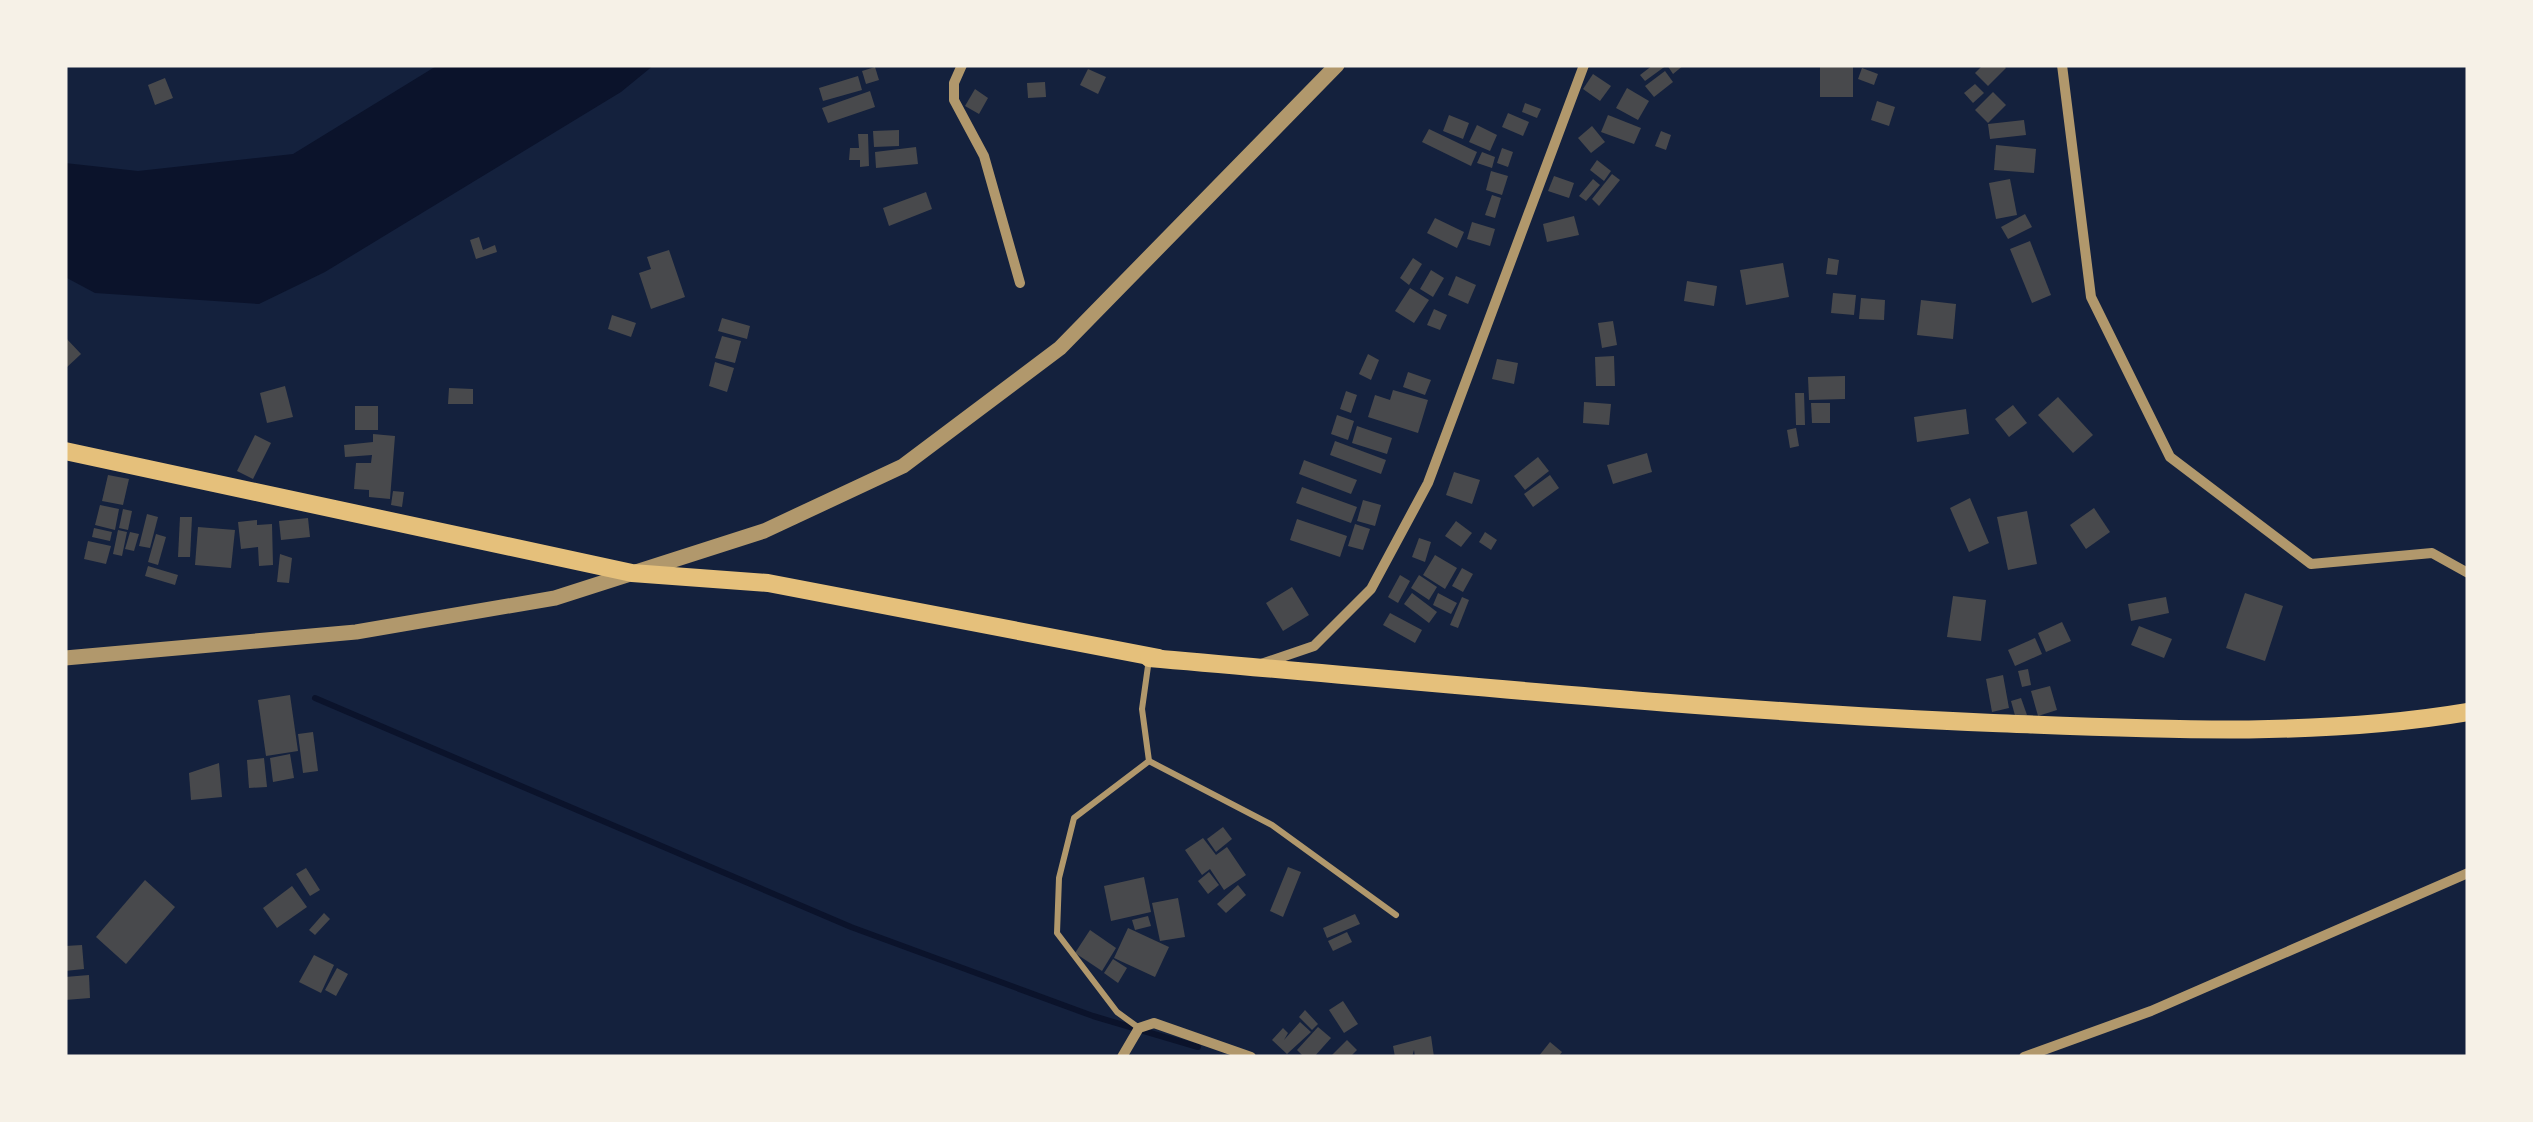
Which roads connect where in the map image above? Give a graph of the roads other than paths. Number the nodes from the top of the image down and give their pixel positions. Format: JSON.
{"nodes":[{"id":1,"x":962,"y":65,"type":"edge"},
{"id":2,"x":1337,"y":65,"type":"edge"},
{"id":3,"x":1584,"y":65,"type":"edge"},
{"id":4,"x":2062,"y":65,"type":"edge"},
{"id":5,"x":1020,"y":283,"type":"dead end"},
{"id":6,"x":65,"y":451,"type":"edge"},
{"id":7,"x":632,"y":573,"type":"junction"},
{"id":8,"x":2468,"y":573,"type":"edge"},
{"id":9,"x":65,"y":658,"type":"edge"},
{"id":10,"x":1150,"y":658,"type":"junction"},
{"id":11,"x":1255,"y":665,"type":"joint"},
{"id":12,"x":2468,"y":712,"type":"edge"},
{"id":13,"x":1148,"y":760,"type":"junction"},
{"id":14,"x":2468,"y":873,"type":"edge"},
{"id":15,"x":1396,"y":915,"type":"dead end"},
{"id":16,"x":1139,"y":1028,"type":"junction"},
{"id":17,"x":1122,"y":1057,"type":"edge"},
{"id":18,"x":1251,"y":1057,"type":"edge"},
{"id":19,"x":2024,"y":1057,"type":"edge"}],
"edges":[{"from":1,"to":5,"type":"street"},
{"from":2,"to":7,"type":"street"},
{"from":3,"to":11,"type":"street"},
{"from":4,"to":8,"type":"street"},
{"from":6,"to":7,"type":"main road"},
{"from":7,"to":9,"type":"street"},
{"from":7,"to":10,"type":"main road"},
{"from":10,"to":11,"type":"main road"},
{"from":10,"to":12,"type":"main road"},
{"from":10,"to":13,"type":"lane"},
{"from":13,"to":15,"type":"lane"},
{"from":13,"to":16,"type":"lane"},
{"from":14,"to":19,"type":"street"},
{"from":16,"to":17,"type":"street"},
{"from":16,"to":18,"type":"street"}]}
